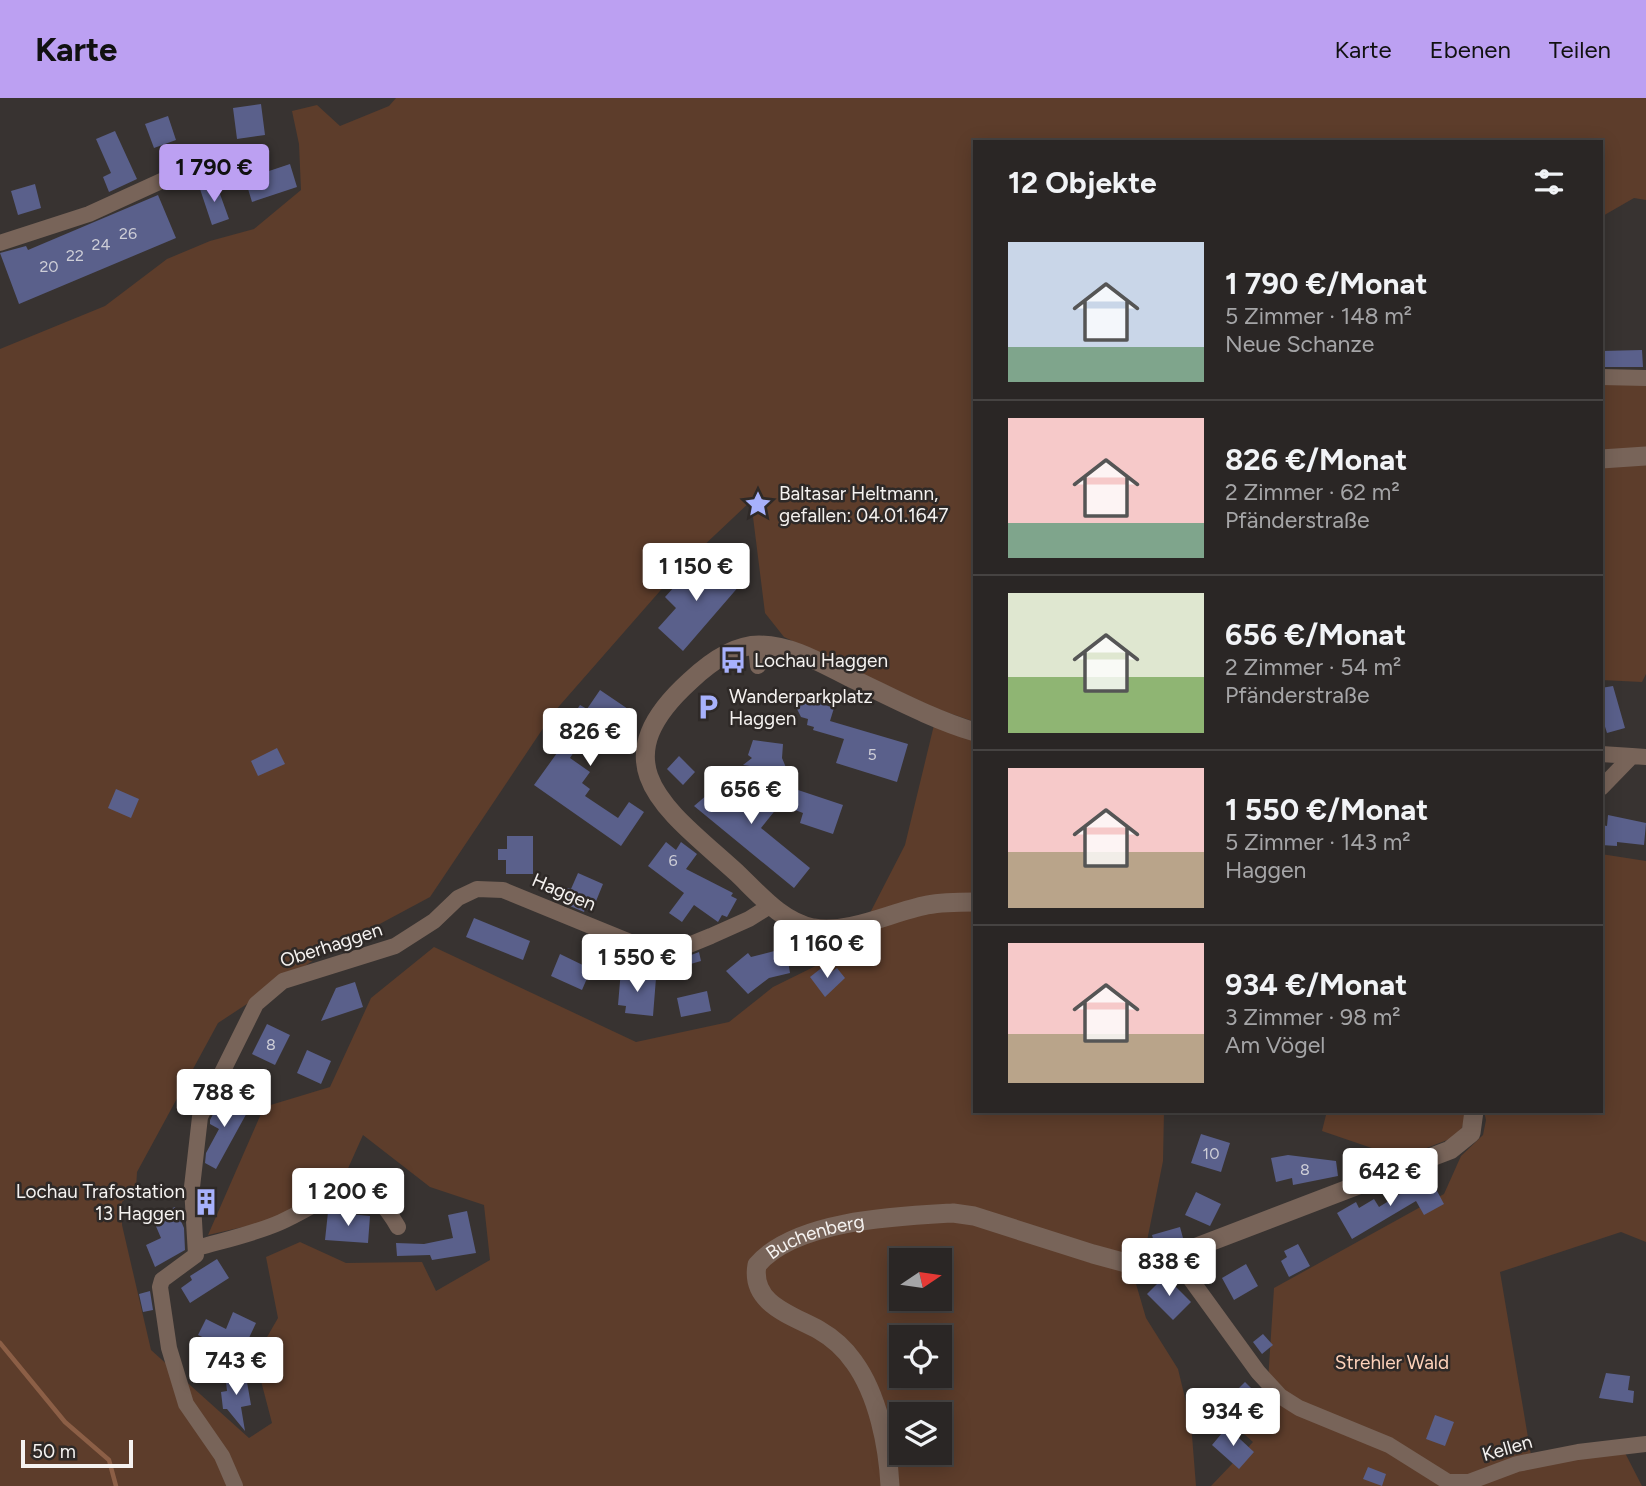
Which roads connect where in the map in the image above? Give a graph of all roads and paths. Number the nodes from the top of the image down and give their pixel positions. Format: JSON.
{"nodes":[{"id":1,"x":225,"y":152,"type":"dead end"},
{"id":2,"x":0,"y":243,"type":"edge"},
{"id":3,"x":1603,"y":377,"type":"edge"},
{"id":4,"x":1646,"y":378,"type":"edge"},
{"id":5,"x":1646,"y":456,"type":"edge"},
{"id":6,"x":1603,"y":459,"type":"edge"},
{"id":7,"x":756,"y":645,"type":"junction"},
{"id":8,"x":758,"y":666,"type":"dead end"},
{"id":9,"x":973,"y":731,"type":"edge"},
{"id":10,"x":1603,"y":754,"type":"edge"},
{"id":11,"x":1639,"y":756,"type":"edge"},
{"id":12,"x":1603,"y":786,"type":"edge"},
{"id":13,"x":458,"y":898,"type":"joint"},
{"id":14,"x":973,"y":902,"type":"edge"},
{"id":15,"x":770,"y":906,"type":"junction"},
{"id":16,"x":1474,"y":1113,"type":"edge"},
{"id":17,"x":398,"y":1227,"type":"dead end"},
{"id":18,"x":197,"y":1248,"type":"junction"},
{"id":19,"x":1177,"y":1254,"type":"junction"},
{"id":20,"x":1646,"y":1444,"type":"edge"},
{"id":21,"x":235,"y":1486,"type":"edge"},
{"id":22,"x":890,"y":1486,"type":"edge"}],
"edges":[{"from":1,"to":2,"type":"street"},
{"from":3,"to":4,"type":"street"},
{"from":5,"to":6,"type":"street"},
{"from":7,"to":8,"type":"street"},
{"from":7,"to":9,"type":"street"},
{"from":7,"to":15,"type":"street"},
{"from":10,"to":11,"type":"street"},
{"from":11,"to":12,"type":"street"},
{"from":13,"to":15,"type":"street","name":"Haggen"},
{"from":13,"to":18,"type":"street","name":"Oberhaggen"},
{"from":14,"to":15,"type":"street"},
{"from":16,"to":19,"type":"street"},
{"from":17,"to":18,"type":"street"},
{"from":18,"to":21,"type":"street"},
{"from":19,"to":20,"type":"street","name":"Kellen"},
{"from":19,"to":22,"type":"street","name":"Buchenberg"}]}
